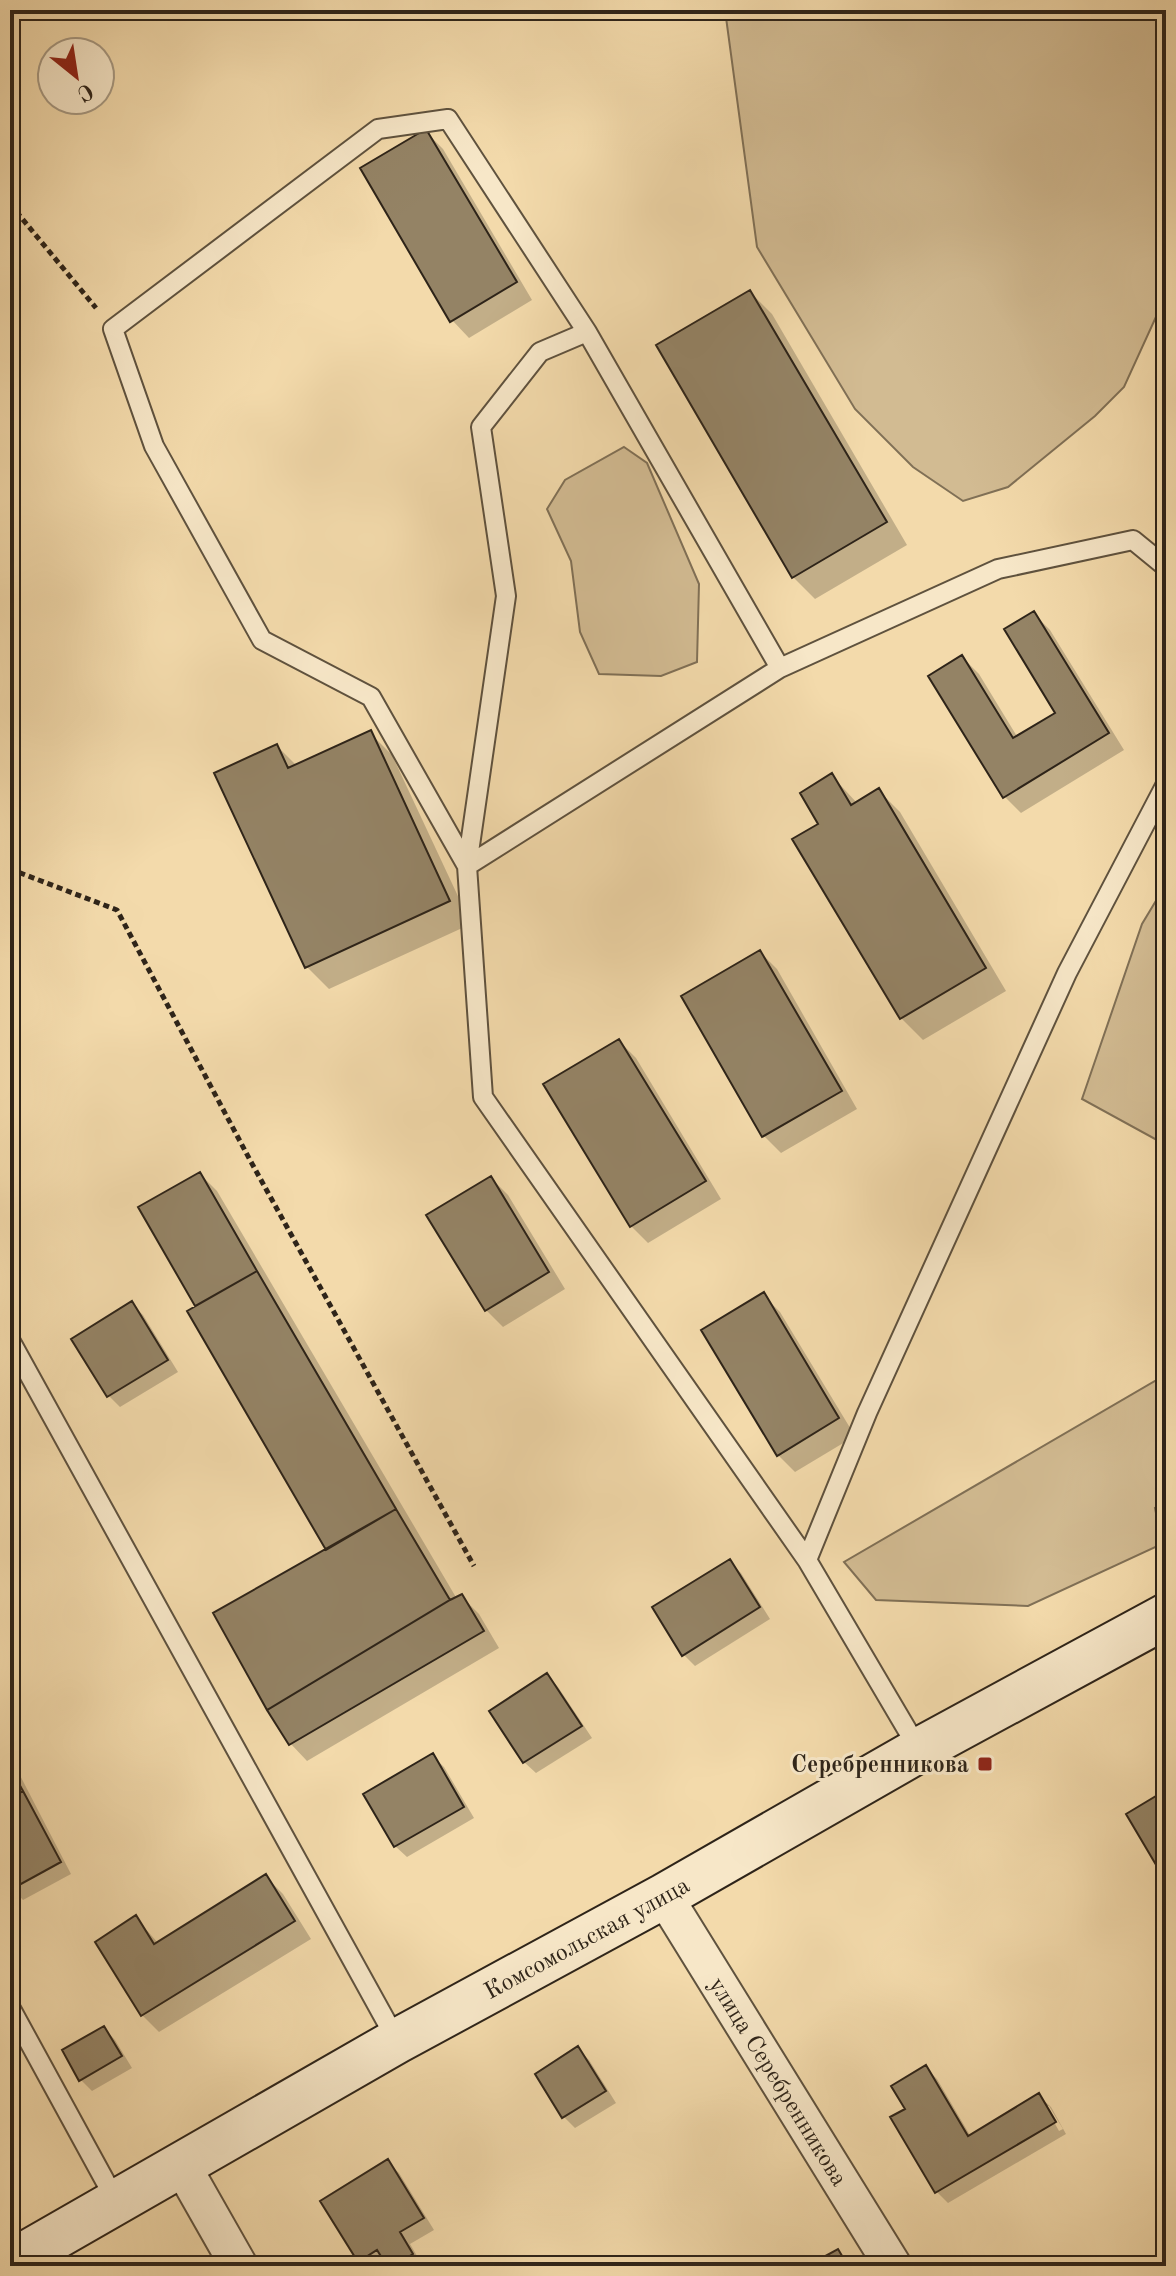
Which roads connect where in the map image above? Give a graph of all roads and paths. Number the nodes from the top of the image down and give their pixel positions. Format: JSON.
{"nodes":[{"id":1,"x":10,"y":204,"type":"edge"},
{"id":2,"x":113,"y":329,"type":"junction"},
{"id":3,"x":587,"y":332,"type":"junction"},
{"id":4,"x":1166,"y":567,"type":"edge"},
{"id":5,"x":780,"y":668,"type":"junction"},
{"id":6,"x":1166,"y":784,"type":"edge"},
{"id":7,"x":467,"y":866,"type":"junction"},
{"id":8,"x":10,"y":869,"type":"edge"},
{"id":9,"x":10,"y":1340,"type":"edge"},
{"id":10,"x":807,"y":1560,"type":"junction"},
{"id":11,"x":474,"y":1566,"type":"dead end"},
{"id":12,"x":1166,"y":1616,"type":"edge"},
{"id":13,"x":919,"y":1750,"type":"junction"},
{"id":14,"x":664,"y":1896,"type":"junction"},
{"id":15,"x":13,"y":2020,"type":"edge"},
{"id":16,"x":397,"y":2041,"type":"junction"},
{"id":17,"x":181,"y":2164,"type":"junction"},
{"id":18,"x":116,"y":2201,"type":"junction"},
{"id":19,"x":10,"y":2263,"type":"edge"},
{"id":20,"x":239,"y":2266,"type":"edge"},
{"id":21,"x":893,"y":2266,"type":"edge"}],
"edges":[{"from":1,"to":2,"type":"path"},
{"from":2,"to":3,"type":"lane"},
{"from":2,"to":7,"type":"lane"},
{"from":3,"to":5,"type":"lane"},
{"from":3,"to":7,"type":"lane"},
{"from":4,"to":5,"type":"lane"},
{"from":5,"to":7,"type":"lane"},
{"from":6,"to":10,"type":"lane"},
{"from":7,"to":10,"type":"lane"},
{"from":8,"to":11,"type":"path"},
{"from":9,"to":16,"type":"lane"},
{"from":10,"to":13,"type":"lane"},
{"from":12,"to":13,"type":"main road","name":"Комсомольская улица"},
{"from":13,"to":14,"type":"main road","name":"Комсомольская улица"},
{"from":14,"to":16,"type":"main road","name":"Комсомольская улица"},
{"from":14,"to":21,"type":"street","name":"улица Серебренникова"},
{"from":15,"to":18,"type":"lane"},
{"from":16,"to":17,"type":"main road","name":"Комсомольская улица"},
{"from":17,"to":18,"type":"main road","name":"Комсомольская улица"},
{"from":17,"to":20,"type":"street"},
{"from":18,"to":19,"type":"main road","name":"Комсомольская улица"}]}
